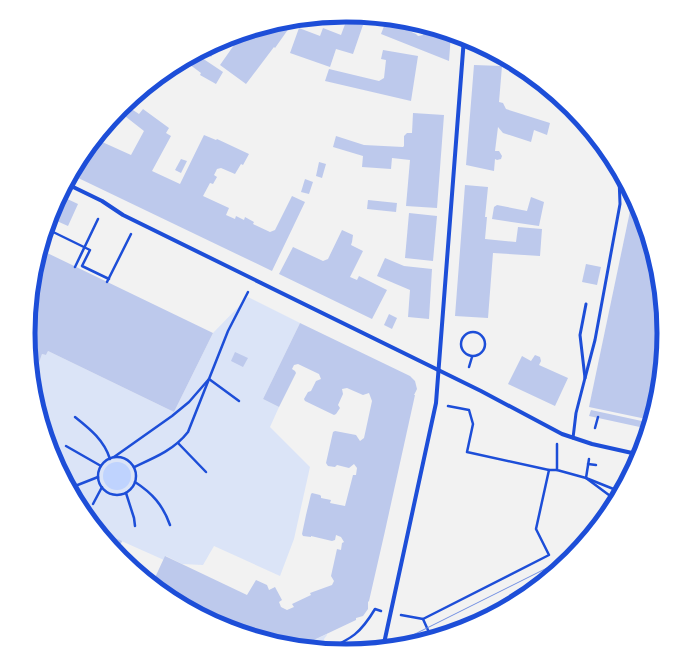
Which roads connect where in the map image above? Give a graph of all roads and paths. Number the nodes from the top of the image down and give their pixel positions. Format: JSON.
{"nodes":[{"id":1,"x":463,"y":45,"type":"edge"},
{"id":2,"x":619,"y":184,"type":"edge"},
{"id":3,"x":72,"y":187,"type":"edge"},
{"id":4,"x":98,"y":219,"type":"dead end"},
{"id":5,"x":53,"y":232,"type":"edge"},
{"id":6,"x":131,"y":234,"type":"dead end"},
{"id":7,"x":85,"y":247,"type":"junction"},
{"id":8,"x":75,"y":267,"type":"dead end"},
{"id":9,"x":248,"y":292,"type":"dead end"},
{"id":10,"x":586,"y":304,"type":"dead end"},
{"id":11,"x":457,"y":343,"type":"dead end"},
{"id":12,"x":461,"y":344,"type":"junction"},
{"id":13,"x":472,"y":356,"type":"junction"},
{"id":14,"x":469,"y":367,"type":"dead end"},
{"id":15,"x":438,"y":371,"type":"junction"},
{"id":16,"x":210,"y":378,"type":"junction"},
{"id":17,"x":585,"y":378,"type":"junction"},
{"id":18,"x":239,"y":401,"type":"dead end"},
{"id":19,"x":448,"y":406,"type":"dead end"},
{"id":20,"x":598,"y":417,"type":"dead end"},
{"id":21,"x":75,"y":418,"type":"dead end"},
{"id":22,"x":595,"y":428,"type":"dead end"},
{"id":23,"x":562,"y":434,"type":"junction"},
{"id":24,"x":574,"y":438,"type":"junction"},
{"id":25,"x":178,"y":443,"type":"junction"},
{"id":26,"x":66,"y":446,"type":"dead end"},
{"id":27,"x":634,"y":453,"type":"edge"},
{"id":28,"x":114,"y":458,"type":"junction"},
{"id":29,"x":110,"y":459,"type":"junction"},
{"id":30,"x":588,"y":459,"type":"dead end"},
{"id":31,"x":588,"y":464,"type":"junction"},
{"id":32,"x":596,"y":465,"type":"dead end"},
{"id":33,"x":101,"y":466,"type":"junction"},
{"id":34,"x":134,"y":467,"type":"junction"},
{"id":35,"x":549,"y":470,"type":"junction"},
{"id":36,"x":557,"y":470,"type":"junction"},
{"id":37,"x":206,"y":472,"type":"dead end"},
{"id":38,"x":98,"y":477,"type":"junction"},
{"id":39,"x":586,"y":478,"type":"junction"},
{"id":40,"x":135,"y":482,"type":"junction"},
{"id":41,"x":75,"y":486,"type":"edge"},
{"id":42,"x":102,"y":487,"type":"junction"},
{"id":43,"x":616,"y":490,"type":"edge"},
{"id":44,"x":126,"y":493,"type":"junction"},
{"id":45,"x":612,"y":497,"type":"edge"},
{"id":46,"x":93,"y":504,"type":"dead end"},
{"id":47,"x":170,"y":525,"type":"dead end"},
{"id":48,"x":135,"y":526,"type":"dead end"},
{"id":49,"x":381,"y":611,"type":"dead end"},
{"id":50,"x":399,"y":614,"type":"dead end"},
{"id":51,"x":423,"y":620,"type":"junction"},
{"id":52,"x":429,"y":633,"type":"edge"},
{"id":53,"x":384,"y":642,"type":"edge"},
{"id":54,"x":340,"y":645,"type":"edge"}],
"edges":[{"from":1,"to":15,"type":"street"},
{"from":2,"to":17,"type":"lane"},
{"from":3,"to":15,"type":"street"},
{"from":4,"to":7,"type":"path"},
{"from":5,"to":7,"type":"path"},
{"from":6,"to":7,"type":"path"},
{"from":7,"to":8,"type":"path"},
{"from":9,"to":16,"type":"path"},
{"from":10,"to":17,"type":"lane"},
{"from":11,"to":12,"type":"path"},
{"from":12,"to":13,"type":"path"},
{"from":12,"to":13,"type":"path"},
{"from":13,"to":14,"type":"path"},
{"from":15,"to":23,"type":"street"},
{"from":15,"to":53,"type":"street"},
{"from":16,"to":18,"type":"path"},
{"from":16,"to":25,"type":"path"},
{"from":16,"to":28,"type":"path"},
{"from":17,"to":24,"type":"lane"},
{"from":19,"to":35,"type":"path"},
{"from":20,"to":22,"type":"path"},
{"from":21,"to":29,"type":"path"},
{"from":23,"to":24,"type":"street"},
{"from":23,"to":36,"type":"path"},
{"from":24,"to":27,"type":"street"},
{"from":25,"to":34,"type":"path"},
{"from":25,"to":37,"type":"path"},
{"from":26,"to":33,"type":"path"},
{"from":28,"to":29,"type":"path"},
{"from":28,"to":34,"type":"path"},
{"from":29,"to":33,"type":"path"},
{"from":30,"to":31,"type":"path"},
{"from":31,"to":32,"type":"path"},
{"from":31,"to":39,"type":"path"},
{"from":33,"to":38,"type":"path"},
{"from":34,"to":40,"type":"path"},
{"from":35,"to":36,"type":"path"},
{"from":35,"to":51,"type":"path"},
{"from":36,"to":39,"type":"path"},
{"from":38,"to":41,"type":"path"},
{"from":38,"to":42,"type":"path"},
{"from":39,"to":43,"type":"path"},
{"from":39,"to":45,"type":"path"},
{"from":40,"to":44,"type":"path"},
{"from":40,"to":47,"type":"path"},
{"from":42,"to":44,"type":"path"},
{"from":42,"to":46,"type":"path"},
{"from":44,"to":48,"type":"path"},
{"from":49,"to":54,"type":"path"},
{"from":50,"to":51,"type":"path"},
{"from":51,"to":52,"type":"path"}]}
